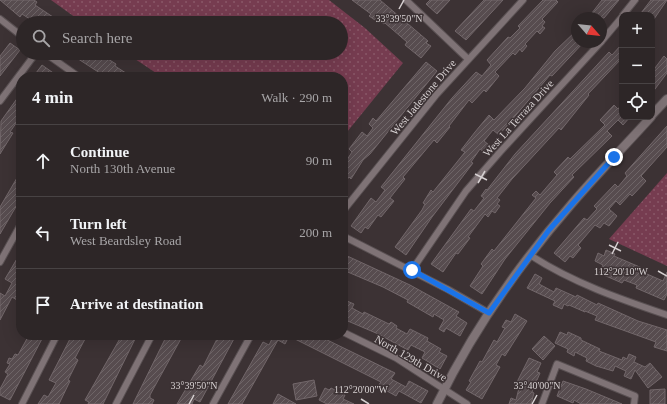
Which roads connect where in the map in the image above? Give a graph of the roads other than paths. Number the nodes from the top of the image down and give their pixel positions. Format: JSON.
{"nodes":[{"id":1,"x":407,"y":0,"type":"edge"},
{"id":2,"x":523,"y":0,"type":"edge"},
{"id":3,"x":635,"y":0,"type":"edge"},
{"id":4,"x":626,"y":12,"type":"edge"},
{"id":5,"x":0,"y":19,"type":"edge"},
{"id":6,"x":619,"y":21,"type":"edge"},
{"id":7,"x":16,"y":32,"type":"edge"},
{"id":8,"x":607,"y":35,"type":"edge"},
{"id":9,"x":595,"y":48,"type":"edge"},
{"id":10,"x":468,"y":59,"type":"junction"},
{"id":11,"x":31,"y":60,"type":"edge"},
{"id":12,"x":55,"y":60,"type":"edge"},
{"id":13,"x":22,"y":72,"type":"edge"},
{"id":14,"x":72,"y":72,"type":"edge"},
{"id":15,"x":16,"y":80,"type":"edge"},
{"id":16,"x":667,"y":99,"type":"edge"},
{"id":17,"x":0,"y":101,"type":"edge"},
{"id":18,"x":655,"y":112,"type":"edge"},
{"id":19,"x":647,"y":120,"type":"edge"},
{"id":20,"x":348,"y":205,"type":"edge"},
{"id":21,"x":16,"y":233,"type":"edge"},
{"id":22,"x":348,"y":238,"type":"edge"},
{"id":23,"x":530,"y":255,"type":"junction"},
{"id":24,"x":0,"y":262,"type":"edge"},
{"id":25,"x":412,"y":270,"type":"junction"},
{"id":26,"x":489,"y":313,"type":"junction"},
{"id":27,"x":667,"y":315,"type":"edge"},
{"id":28,"x":348,"y":334,"type":"edge"},
{"id":29,"x":54,"y":340,"type":"edge"},
{"id":30,"x":149,"y":340,"type":"edge"},
{"id":31,"x":248,"y":340,"type":"edge"},
{"id":32,"x":444,"y":388,"type":"junction"},
{"id":33,"x":22,"y":404,"type":"edge"},
{"id":34,"x":116,"y":404,"type":"edge"},
{"id":35,"x":213,"y":404,"type":"edge"},
{"id":36,"x":436,"y":404,"type":"edge"},
{"id":37,"x":467,"y":404,"type":"edge"},
{"id":38,"x":542,"y":404,"type":"edge"},
{"id":39,"x":634,"y":404,"type":"edge"}],
"edges":[{"from":1,"to":10,"type":"street"},
{"from":2,"to":10,"type":"street","name":"West Jadestone Drive"},
{"from":3,"to":4,"type":"street","name":"West La Terraza Drive"},
{"from":5,"to":7,"type":"street"},
{"from":6,"to":8,"type":"street","name":"West La Terraza Drive"},
{"from":9,"to":25,"type":"street","name":"West La Terraza Drive"},
{"from":10,"to":20,"type":"street","name":"West Jadestone Drive"},
{"from":11,"to":13,"type":"street"},
{"from":12,"to":14,"type":"street"},
{"from":15,"to":17,"type":"street"},
{"from":16,"to":18,"type":"street"},
{"from":19,"to":23,"type":"street"},
{"from":21,"to":24,"type":"street"},
{"from":22,"to":25,"type":"street"},
{"from":23,"to":26,"type":"street"},
{"from":23,"to":27,"type":"street"},
{"from":25,"to":26,"type":"street"},
{"from":26,"to":32,"type":"street"},
{"from":28,"to":32,"type":"street","name":"North 129th Drive"},
{"from":29,"to":33,"type":"street"},
{"from":30,"to":34,"type":"street"},
{"from":31,"to":35,"type":"street"},
{"from":32,"to":36,"type":"street"},
{"from":32,"to":37,"type":"street","name":"North 129th Drive"},
{"from":38,"to":39,"type":"street"}]}
